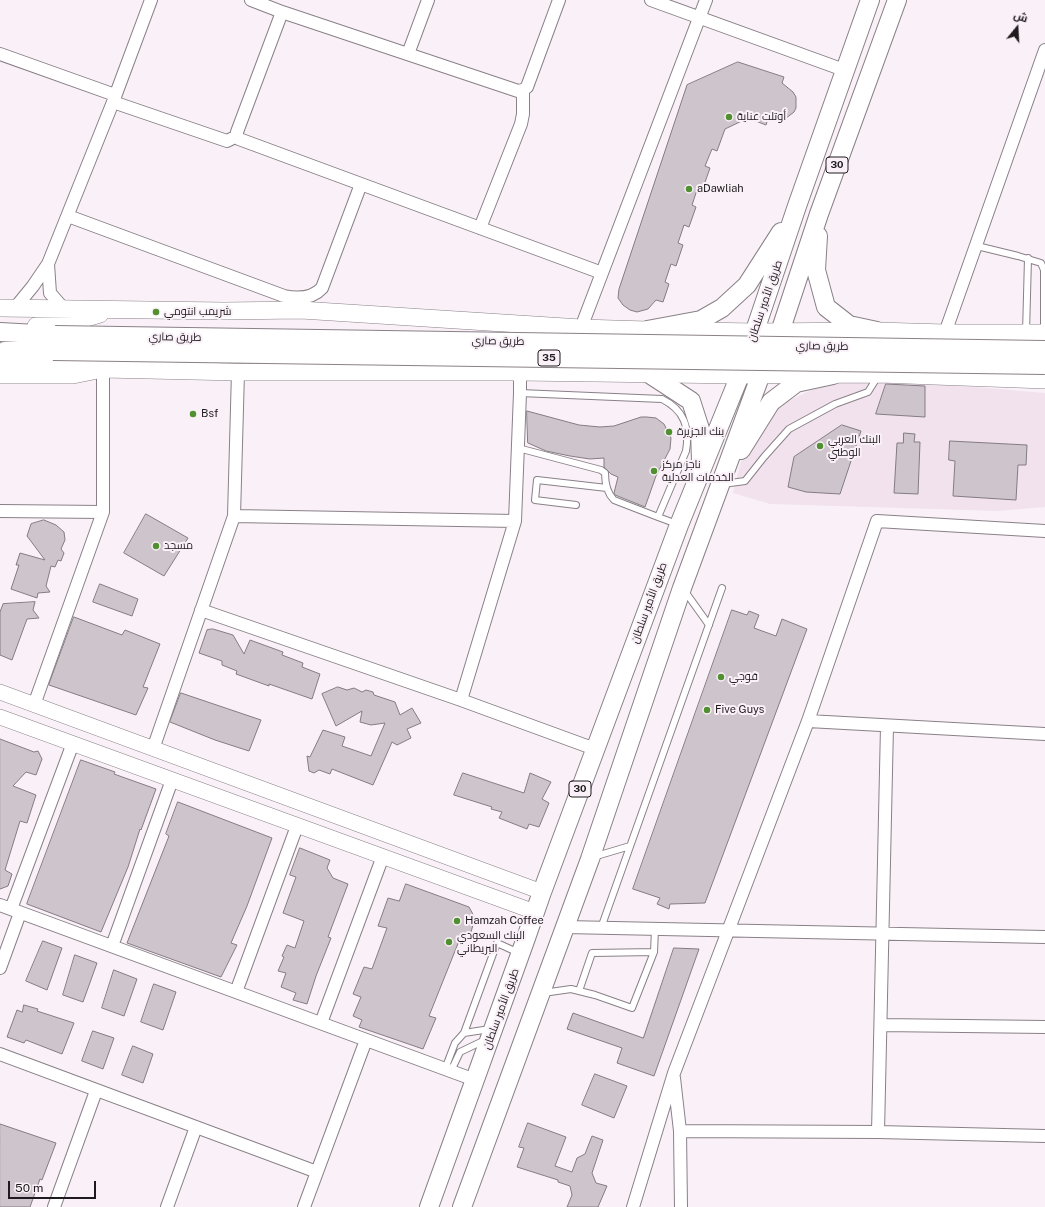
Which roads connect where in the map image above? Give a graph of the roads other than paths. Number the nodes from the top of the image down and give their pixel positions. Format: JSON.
{"nodes":[{"id":1,"x":151,"y":0,"type":"edge"},
{"id":2,"x":251,"y":0,"type":"edge"},
{"id":3,"x":428,"y":0,"type":"edge"},
{"id":4,"x":559,"y":0,"type":"edge"},
{"id":5,"x":651,"y":0,"type":"edge"},
{"id":6,"x":706,"y":0,"type":"edge"},
{"id":7,"x":870,"y":0,"type":"edge"},
{"id":8,"x":897,"y":0,"type":"edge"},
{"id":9,"x":282,"y":12,"type":"junction"},
{"id":10,"x":699,"y":17,"type":"junction"},
{"id":11,"x":1045,"y":50,"type":"edge"},
{"id":12,"x":0,"y":54,"type":"edge"},
{"id":13,"x":408,"y":54,"type":"junction"},
{"id":14,"x":844,"y":70,"type":"junction"},
{"id":15,"x":523,"y":90,"type":"junction"},
{"id":16,"x":114,"y":98,"type":"junction"},
{"id":17,"x":237,"y":136,"type":"junction"},
{"id":18,"x":361,"y":184,"type":"junction"},
{"id":19,"x":797,"y":206,"type":"junction"},
{"id":20,"x":819,"y":214,"type":"junction"},
{"id":21,"x":68,"y":216,"type":"junction"},
{"id":22,"x":480,"y":228,"type":"junction"},
{"id":23,"x":977,"y":246,"type":"junction"},
{"id":24,"x":1028,"y":258,"type":"junction"},
{"id":25,"x":48,"y":264,"type":"junction"},
{"id":26,"x":602,"y":273,"type":"junction"},
{"id":27,"x":7,"y":308,"type":"edge"},
{"id":28,"x":63,"y":308,"type":"junction"},
{"id":29,"x":117,"y":309,"type":"junction"},
{"id":30,"x":0,"y":326,"type":"edge"},
{"id":31,"x":581,"y":328,"type":"junction"},
{"id":32,"x":647,"y":330,"type":"junction"},
{"id":33,"x":877,"y":331,"type":"junction"},
{"id":34,"x":0,"y":332,"type":"edge"},
{"id":35,"x":754,"y":332,"type":"junction"},
{"id":36,"x":780,"y":332,"type":"junction"},
{"id":37,"x":945,"y":333,"type":"junction"},
{"id":38,"x":1026,"y":333,"type":"junction"},
{"id":39,"x":1045,"y":339,"type":"edge"},
{"id":40,"x":54,"y":343,"type":"junction"},
{"id":41,"x":0,"y":352,"type":"edge"},
{"id":42,"x":0,"y":362,"type":"edge"},
{"id":43,"x":1045,"y":365,"type":"edge"},
{"id":44,"x":103,"y":369,"type":"junction"},
{"id":45,"x":238,"y":372,"type":"junction"},
{"id":46,"x":520,"y":372,"type":"junction"},
{"id":47,"x":648,"y":373,"type":"junction"},
{"id":48,"x":761,"y":374,"type":"junction"},
{"id":49,"x":880,"y":374,"type":"junction"},
{"id":50,"x":0,"y":375,"type":"edge"},
{"id":51,"x":740,"y":375,"type":"junction"},
{"id":52,"x":833,"y":375,"type":"junction"},
{"id":53,"x":1045,"y":380,"type":"edge"},
{"id":54,"x":520,"y":393,"type":"junction"},
{"id":55,"x":518,"y":448,"type":"junction"},
{"id":56,"x":701,"y":471,"type":"junction"},
{"id":57,"x":720,"y":485,"type":"junction"},
{"id":58,"x":607,"y":488,"type":"junction"},
{"id":59,"x":576,"y":505,"type":"dead end"},
{"id":60,"x":0,"y":511,"type":"edge"},
{"id":61,"x":103,"y":512,"type":"junction"},
{"id":62,"x":234,"y":516,"type":"junction"},
{"id":63,"x":658,"y":517,"type":"junction"},
{"id":64,"x":515,"y":521,"type":"junction"},
{"id":65,"x":679,"y":525,"type":"junction"},
{"id":66,"x":1045,"y":532,"type":"edge"},
{"id":67,"x":682,"y":588,"type":"junction"},
{"id":68,"x":722,"y":588,"type":"dead end"},
{"id":69,"x":201,"y":610,"type":"junction"},
{"id":70,"x":709,"y":625,"type":"junction"},
{"id":71,"x":0,"y":692,"type":"edge"},
{"id":72,"x":462,"y":700,"type":"junction"},
{"id":73,"x":34,"y":705,"type":"junction"},
{"id":74,"x":0,"y":717,"type":"edge"},
{"id":75,"x":808,"y":721,"type":"junction"},
{"id":76,"x":887,"y":726,"type":"junction"},
{"id":77,"x":1045,"y":734,"type":"edge"},
{"id":78,"x":73,"y":743,"type":"junction"},
{"id":79,"x":153,"y":749,"type":"junction"},
{"id":80,"x":595,"y":749,"type":"junction"},
{"id":81,"x":172,"y":780,"type":"junction"},
{"id":82,"x":359,"y":825,"type":"junction"},
{"id":83,"x":297,"y":826,"type":"junction"},
{"id":84,"x":352,"y":845,"type":"junction"},
{"id":85,"x":630,"y":846,"type":"junction"},
{"id":86,"x":383,"y":856,"type":"junction"},
{"id":87,"x":590,"y":859,"type":"junction"},
{"id":88,"x":542,"y":892,"type":"junction"},
{"id":89,"x":10,"y":909,"type":"edge"},
{"id":90,"x":535,"y":912,"type":"junction"},
{"id":91,"x":565,"y":927,"type":"junction"},
{"id":92,"x":601,"y":928,"type":"junction"},
{"id":93,"x":655,"y":929,"type":"junction"},
{"id":94,"x":728,"y":930,"type":"junction"},
{"id":95,"x":883,"y":934,"type":"junction"},
{"id":96,"x":1045,"y":937,"type":"edge"},
{"id":97,"x":112,"y":946,"type":"junction"},
{"id":98,"x":654,"y":952,"type":"junction"},
{"id":99,"x":521,"y":954,"type":"junction"},
{"id":100,"x":0,"y":968,"type":"edge"},
{"id":101,"x":579,"y":991,"type":"junction"},
{"id":102,"x":236,"y":992,"type":"junction"},
{"id":103,"x":540,"y":993,"type":"junction"},
{"id":104,"x":321,"y":1023,"type":"junction"},
{"id":105,"x":881,"y":1025,"type":"junction"},
{"id":106,"x":1045,"y":1027,"type":"edge"},
{"id":107,"x":492,"y":1033,"type":"junction"},
{"id":108,"x":464,"y":1034,"type":"junction"},
{"id":109,"x":366,"y":1040,"type":"junction"},
{"id":110,"x":0,"y":1054,"type":"edge"},
{"id":111,"x":448,"y":1070,"type":"junction"},
{"id":112,"x":674,"y":1073,"type":"junction"},
{"id":113,"x":475,"y":1080,"type":"junction"},
{"id":114,"x":96,"y":1091,"type":"junction"},
{"id":115,"x":196,"y":1127,"type":"junction"},
{"id":116,"x":680,"y":1131,"type":"junction"},
{"id":117,"x":878,"y":1132,"type":"junction"},
{"id":118,"x":1045,"y":1136,"type":"edge"},
{"id":119,"x":317,"y":1172,"type":"junction"},
{"id":120,"x":54,"y":1207,"type":"edge"},
{"id":121,"x":167,"y":1207,"type":"edge"},
{"id":122,"x":304,"y":1207,"type":"edge"},
{"id":123,"x":429,"y":1207,"type":"edge"},
{"id":124,"x":462,"y":1207,"type":"edge"},
{"id":125,"x":634,"y":1207,"type":"edge"},
{"id":126,"x":680,"y":1207,"type":"edge"}],
"edges":[{"from":1,"to":16,"type":"street"},
{"from":2,"to":9,"type":"street"},
{"from":3,"to":13,"type":"street"},
{"from":4,"to":15,"type":"street"},
{"from":5,"to":10,"type":"street"},
{"from":6,"to":10,"type":"street"},
{"from":7,"to":14,"type":"main road","name":"طريق الأمير سلطان","number":"30"},
{"from":8,"to":20,"type":"main road","name":"طريق الأمير سلطان","number":"30"},
{"from":9,"to":13,"type":"street"},
{"from":9,"to":17,"type":"street"},
{"from":10,"to":14,"type":"street"},
{"from":10,"to":26,"type":"street"},
{"from":11,"to":23,"type":"street"},
{"from":12,"to":16,"type":"street"},
{"from":13,"to":15,"type":"street"},
{"from":14,"to":19,"type":"main road","name":"طريق الأمير سلطان","number":"30"},
{"from":15,"to":22,"type":"street"},
{"from":16,"to":17,"type":"street"},
{"from":16,"to":21,"type":"street"},
{"from":17,"to":18,"type":"street"},
{"from":18,"to":21,"type":"street"},
{"from":18,"to":22,"type":"street"},
{"from":19,"to":32,"type":"main road"},
{"from":19,"to":35,"type":"main road","name":"طريق الأمير سلطان","number":"30"},
{"from":20,"to":33,"type":"main road"},
{"from":20,"to":36,"type":"main road","name":"طريق الأمير سلطان","number":"30"},
{"from":21,"to":25,"type":"street"},
{"from":22,"to":26,"type":"street"},
{"from":23,"to":24,"type":"lane"},
{"from":23,"to":37,"type":"street"},
{"from":24,"to":38,"type":"lane"},
{"from":24,"to":39,"type":"lane"},
{"from":25,"to":27,"type":"street"},
{"from":25,"to":28,"type":"street"},
{"from":26,"to":31,"type":"street"},
{"from":27,"to":28,"type":"main road"},
{"from":28,"to":29,"type":"main road"},
{"from":29,"to":30,"type":"main road"},
{"from":29,"to":31,"type":"main road"},
{"from":31,"to":32,"type":"main road"},
{"from":32,"to":35,"type":"main road"},
{"from":32,"to":47,"type":"main road"},
{"from":33,"to":36,"type":"main road"},
{"from":33,"to":37,"type":"main road"},
{"from":33,"to":49,"type":"main road"},
{"from":34,"to":40,"type":"main road","name":"طريق صاري","number":"35"},
{"from":35,"to":36,"type":"main road"},
{"from":35,"to":51,"type":"main road","name":"طريق الأمير سلطان","number":"30"},
{"from":36,"to":48,"type":"main road","name":"طريق الأمير سلطان","number":"30"},
{"from":37,"to":38,"type":"main road"},
{"from":38,"to":39,"type":"main road"},
{"from":39,"to":40,"type":"main road","name":"طريق صاري","number":"35","bridge":true},
{"from":40,"to":41,"type":"main road","name":"طريق صاري","number":"35"},
{"from":40,"to":43,"type":"main road","name":"طريق صاري","number":"35","bridge":true},
{"from":42,"to":44,"type":"main road"},
{"from":44,"to":45,"type":"main road"},
{"from":44,"to":50,"type":"main road"},
{"from":44,"to":61,"type":"street"},
{"from":45,"to":46,"type":"main road"},
{"from":45,"to":62,"type":"street"},
{"from":46,"to":47,"type":"main road"},
{"from":46,"to":54,"type":"street"},
{"from":47,"to":51,"type":"main road"},
{"from":47,"to":56,"type":"main road"},
{"from":48,"to":51,"type":"main road"},
{"from":48,"to":52,"type":"main road"},
{"from":48,"to":57,"type":"main road","name":"طريق الأمير سلطان","number":"30"},
{"from":49,"to":52,"type":"main road"},
{"from":49,"to":53,"type":"main road"},
{"from":49,"to":57,"type":"lane"},
{"from":51,"to":56,"type":"main road","name":"طريق الأمير سلطان","number":"30"},
{"from":52,"to":57,"type":"main road"},
{"from":54,"to":55,"type":"street"},
{"from":54,"to":63,"type":"lane"},
{"from":55,"to":58,"type":"lane"},
{"from":55,"to":64,"type":"street"},
{"from":56,"to":65,"type":"main road","name":"طريق الأمير سلطان","number":"30"},
{"from":57,"to":67,"type":"main road","name":"طريق الأمير سلطان","number":"30"},
{"from":58,"to":59,"type":"lane"},
{"from":58,"to":63,"type":"lane"},
{"from":60,"to":61,"type":"street"},
{"from":61,"to":73,"type":"street"},
{"from":62,"to":64,"type":"street"},
{"from":62,"to":69,"type":"street"},
{"from":63,"to":65,"type":"lane"},
{"from":64,"to":72,"type":"street"},
{"from":65,"to":80,"type":"main road","name":"طريق الأمير سلطان","number":"30"},
{"from":66,"to":75,"type":"street"},
{"from":67,"to":70,"type":"lane"},
{"from":67,"to":87,"type":"main road","name":"طريق الأمير سلطان","number":"30"},
{"from":68,"to":70,"type":"lane"},
{"from":69,"to":72,"type":"street"},
{"from":69,"to":79,"type":"street"},
{"from":70,"to":85,"type":"lane"},
{"from":71,"to":73,"type":"street"},
{"from":72,"to":80,"type":"street"},
{"from":73,"to":79,"type":"street"},
{"from":74,"to":78,"type":"street"},
{"from":75,"to":76,"type":"street"},
{"from":75,"to":94,"type":"street"},
{"from":76,"to":77,"type":"street"},
{"from":76,"to":95,"type":"street"},
{"from":78,"to":81,"type":"street"},
{"from":78,"to":89,"type":"street"},
{"from":79,"to":82,"type":"street"},
{"from":80,"to":88,"type":"main road","name":"طريق الأمير سلطان","number":"30"},
{"from":81,"to":83,"type":"street"},
{"from":81,"to":97,"type":"street"},
{"from":82,"to":84,"type":"street"},
{"from":82,"to":88,"type":"street"},
{"from":83,"to":84,"type":"street"},
{"from":83,"to":102,"type":"street"},
{"from":84,"to":86,"type":"street"},
{"from":85,"to":87,"type":"lane"},
{"from":85,"to":92,"type":"lane"},
{"from":86,"to":90,"type":"street"},
{"from":86,"to":104,"type":"street"},
{"from":87,"to":91,"type":"main road","name":"طريق الأمير سلطان","number":"30"},
{"from":88,"to":90,"type":"main road","name":"طريق الأمير سلطان","number":"30"},
{"from":89,"to":97,"type":"street"},
{"from":89,"to":100,"type":"street"},
{"from":90,"to":99,"type":"main road","name":"طريق الأمير سلطان","number":"30"},
{"from":91,"to":92,"type":"street"},
{"from":91,"to":103,"type":"main road","name":"طريق الأمير سلطان","number":"30"},
{"from":92,"to":93,"type":"street"},
{"from":93,"to":94,"type":"street"},
{"from":93,"to":98,"type":"lane"},
{"from":94,"to":95,"type":"street"},
{"from":94,"to":112,"type":"street"},
{"from":95,"to":96,"type":"street"},
{"from":95,"to":105,"type":"street"},
{"from":97,"to":102,"type":"street"},
{"from":98,"to":101,"type":"lane"},
{"from":98,"to":101,"type":"lane"},
{"from":99,"to":107,"type":"main road","name":"طريق الأمير سلطان","number":"30"},
{"from":99,"to":108,"type":"lane"},
{"from":101,"to":103,"type":"lane"},
{"from":102,"to":104,"type":"street"},
{"from":103,"to":124,"type":"main road","name":"طريق الأمير سلطان","number":"30"},
{"from":104,"to":109,"type":"street"},
{"from":105,"to":106,"type":"street"},
{"from":105,"to":117,"type":"street"},
{"from":107,"to":108,"type":"lane"},
{"from":107,"to":111,"type":"lane"},
{"from":107,"to":113,"type":"main road","name":"طريق الأمير سلطان","number":"30"},
{"from":108,"to":111,"type":"lane"},
{"from":109,"to":111,"type":"street"},
{"from":109,"to":119,"type":"street"},
{"from":110,"to":114,"type":"street"},
{"from":111,"to":113,"type":"street"},
{"from":112,"to":116,"type":"street"},
{"from":112,"to":125,"type":"street"},
{"from":113,"to":123,"type":"main road","name":"طريق الأمير سلطان","number":"30"},
{"from":114,"to":115,"type":"street"},
{"from":114,"to":120,"type":"street"},
{"from":115,"to":119,"type":"street"},
{"from":115,"to":121,"type":"street"},
{"from":116,"to":117,"type":"street"},
{"from":116,"to":126,"type":"street"},
{"from":117,"to":118,"type":"street"},
{"from":119,"to":122,"type":"street"}]}
